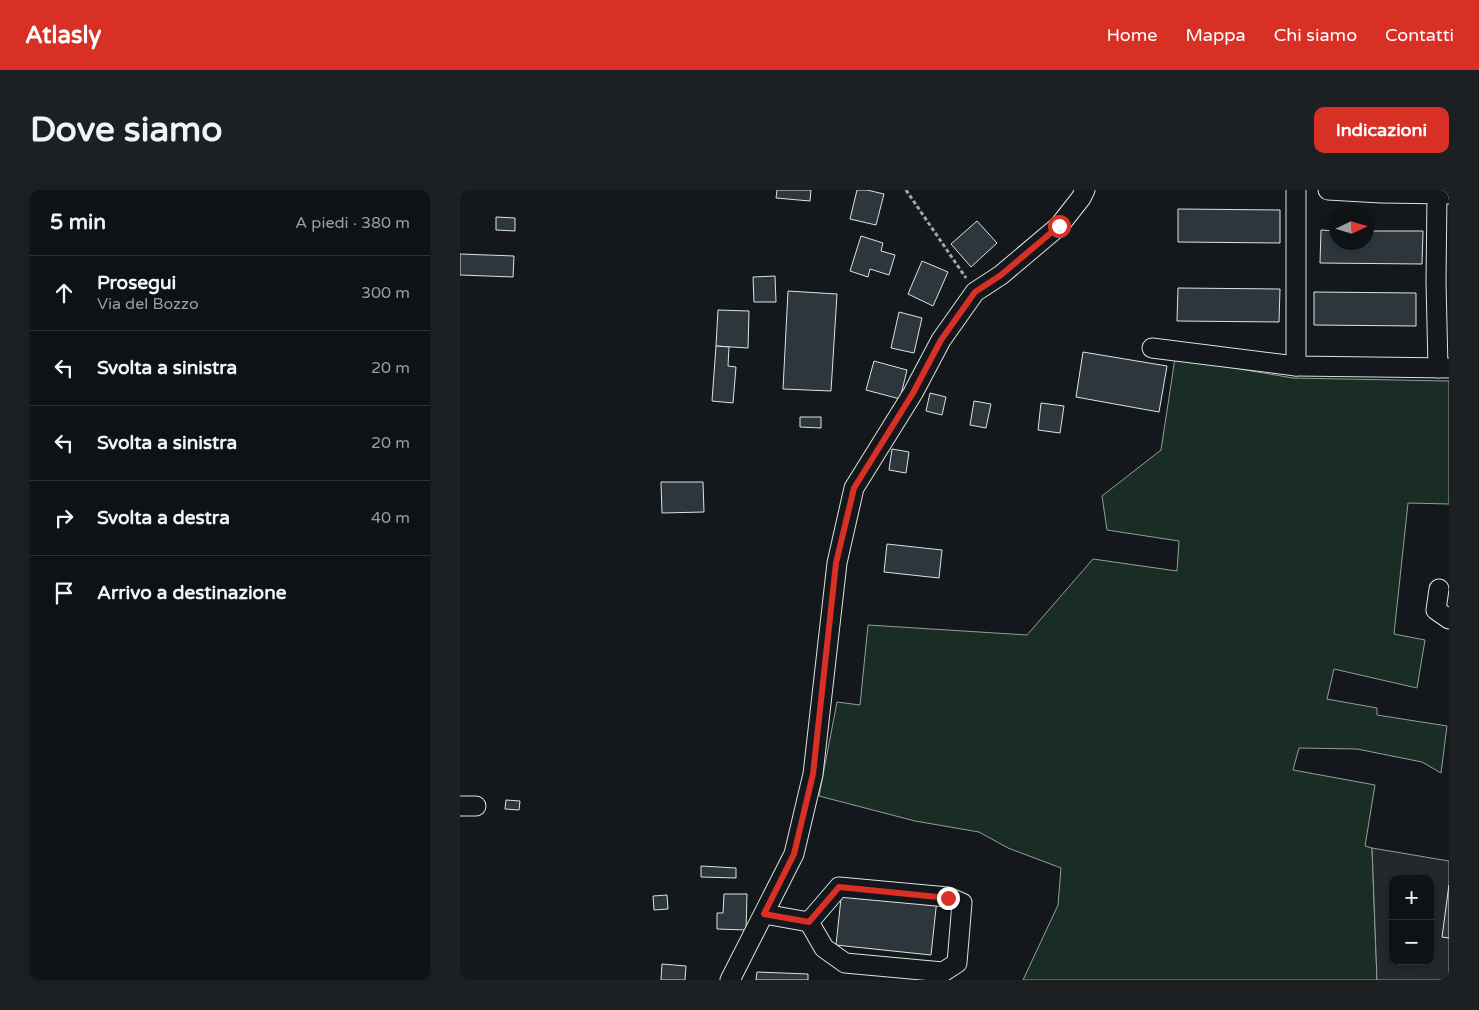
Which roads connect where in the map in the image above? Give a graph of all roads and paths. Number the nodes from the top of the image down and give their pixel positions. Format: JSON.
{"nodes":[{"id":1,"x":906,"y":190,"type":"edge"},
{"id":2,"x":1085,"y":190,"type":"edge"},
{"id":3,"x":1296,"y":190,"type":"edge"},
{"id":4,"x":1328,"y":190,"type":"edge"},
{"id":5,"x":1443,"y":194,"type":"edge"},
{"id":6,"x":975,"y":292,"type":"junction"},
{"id":7,"x":1152,"y":348,"type":"dead end"},
{"id":8,"x":1296,"y":366,"type":"junction"},
{"id":9,"x":1444,"y":368,"type":"edge"},
{"id":10,"x":1439,"y":590,"type":"dead end"},
{"id":11,"x":1449,"y":619,"type":"edge"},
{"id":12,"x":764,"y":914,"type":"junction"},
{"id":13,"x":809,"y":922,"type":"junction"},
{"id":14,"x":730,"y":980,"type":"edge"}],
"edges":[{"from":1,"to":6,"type":"path"},
{"from":2,"to":6,"type":"street"},
{"from":3,"to":8,"type":"street"},
{"from":4,"to":5,"type":"street"},
{"from":5,"to":9,"type":"street"},
{"from":6,"to":12,"type":"street"},
{"from":7,"to":8,"type":"street"},
{"from":8,"to":9,"type":"street"},
{"from":10,"to":11,"type":"street"},
{"from":12,"to":13,"type":"street"},
{"from":12,"to":14,"type":"street"},
{"from":13,"to":13,"type":"street"}]}
